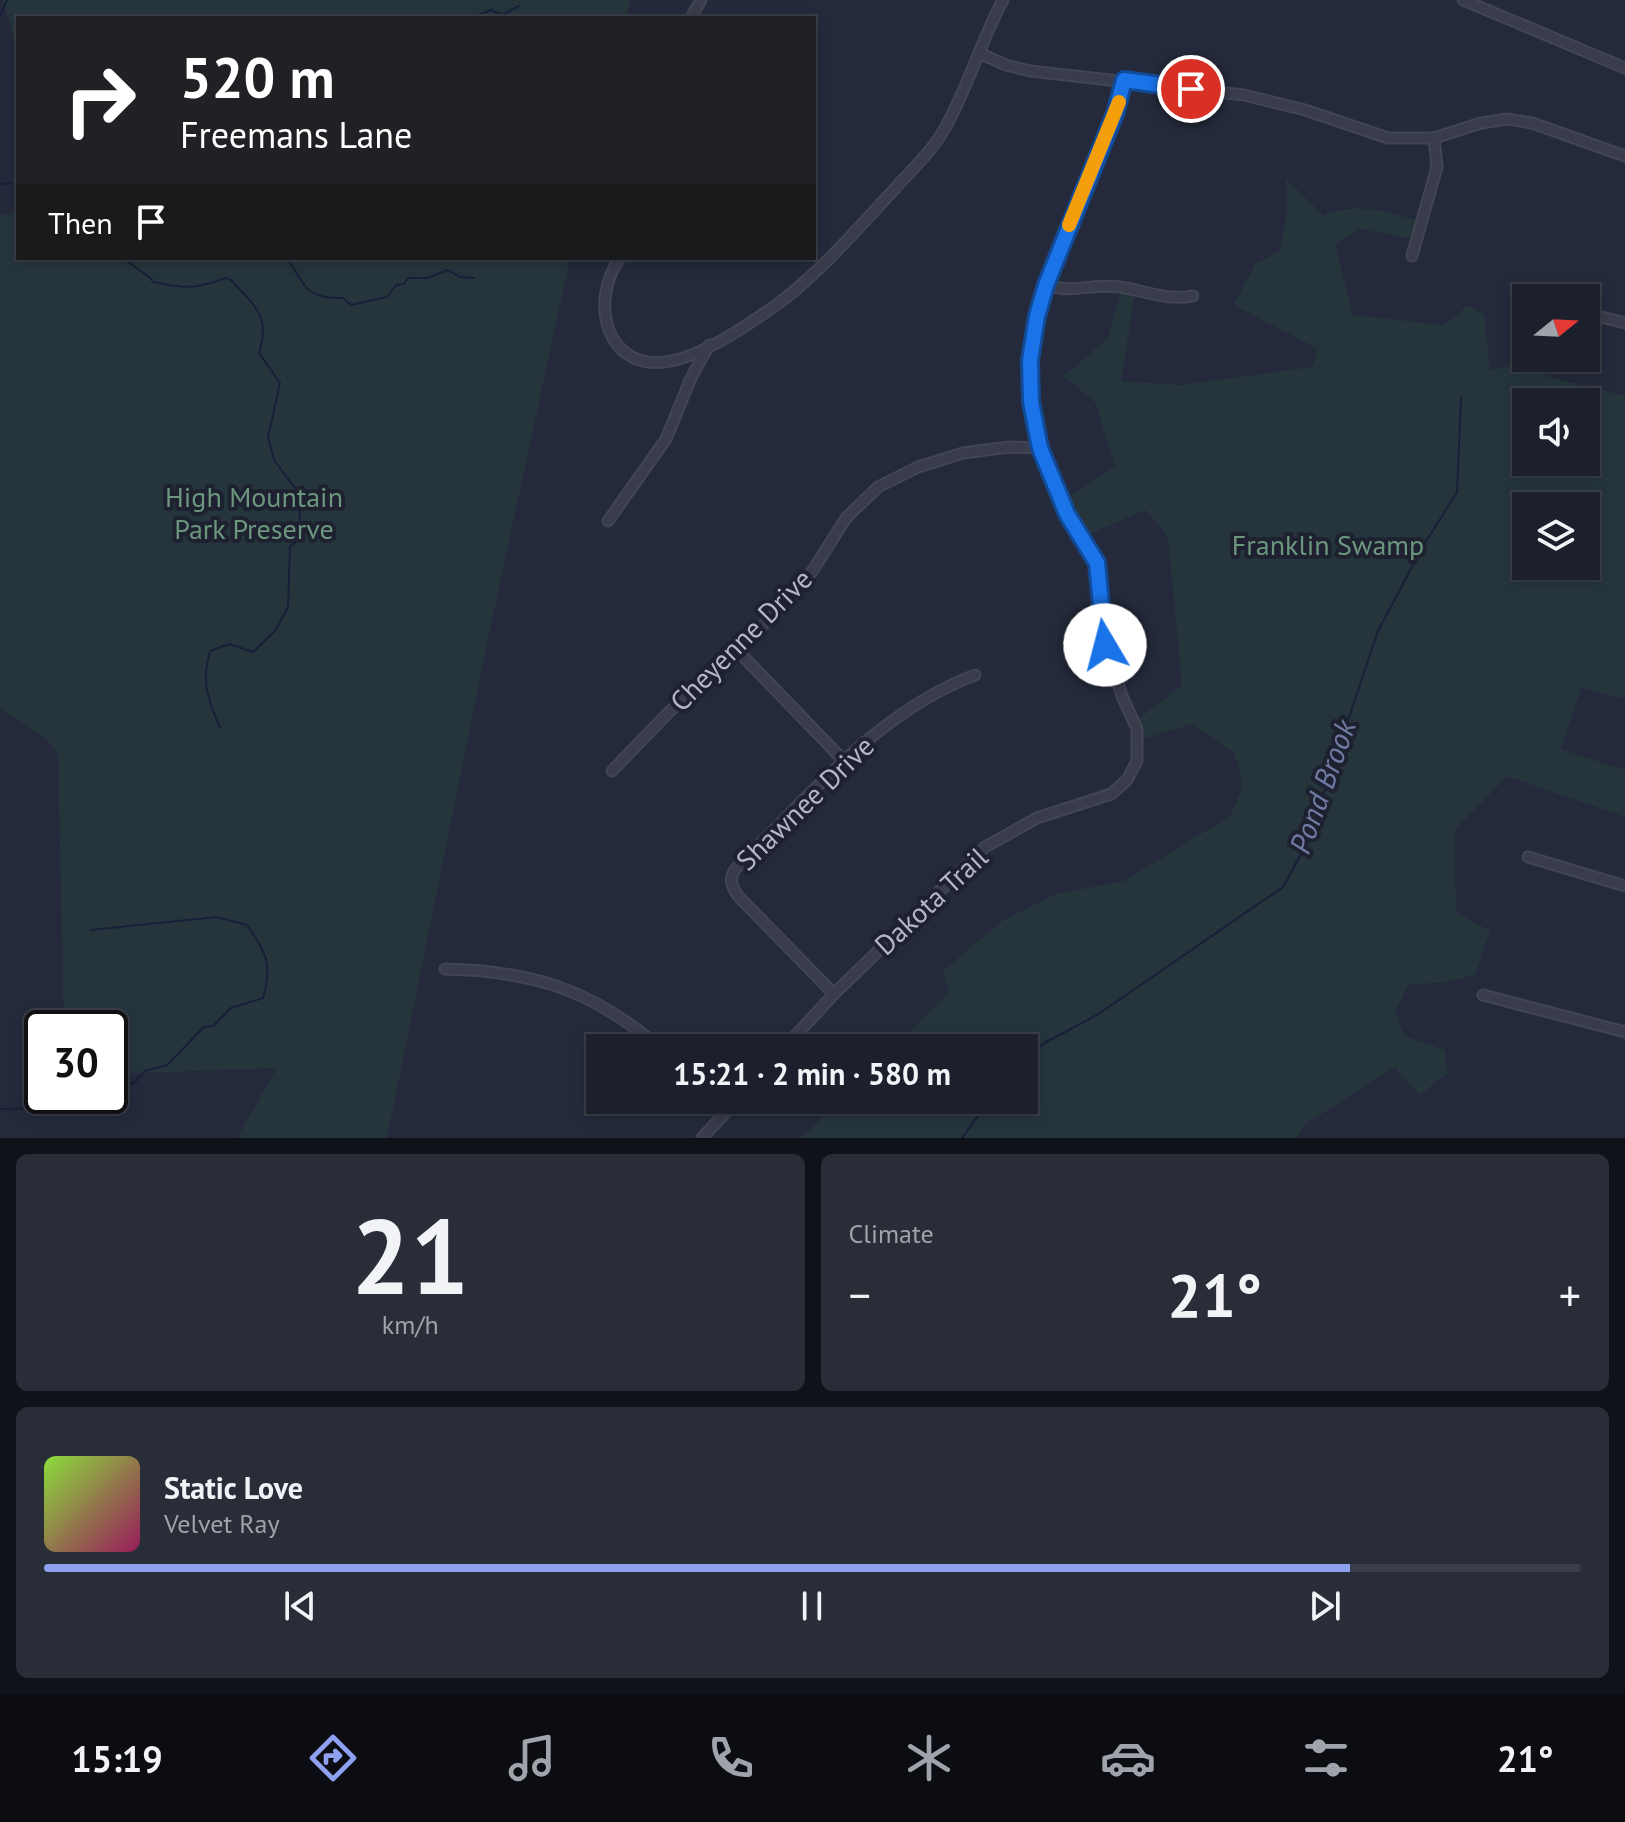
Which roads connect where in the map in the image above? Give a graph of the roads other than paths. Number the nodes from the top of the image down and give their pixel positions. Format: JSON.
{"nodes":[{"id":1,"x":1003,"y":0,"type":"edge"},
{"id":2,"x":1463,"y":0,"type":"edge"},
{"id":3,"x":979,"y":53,"type":"junction"},
{"id":4,"x":1625,"y":68,"type":"edge"},
{"id":5,"x":1124,"y":80,"type":"junction"},
{"id":6,"x":1434,"y":138,"type":"junction"},
{"id":7,"x":1625,"y":156,"type":"edge"},
{"id":8,"x":1412,"y":256,"type":"dead end"},
{"id":9,"x":619,"y":260,"type":"edge"},
{"id":10,"x":1046,"y":285,"type":"junction"},
{"id":11,"x":1193,"y":296,"type":"dead end"},
{"id":12,"x":1600,"y":317,"type":"edge"},
{"id":13,"x":1625,"y":323,"type":"edge"},
{"id":14,"x":709,"y":345,"type":"junction"},
{"id":15,"x":1040,"y":448,"type":"junction"},
{"id":16,"x":608,"y":521,"type":"dead end"},
{"id":17,"x":737,"y":650,"type":"junction"},
{"id":18,"x":975,"y":675,"type":"dead end"},
{"id":19,"x":845,"y":762,"type":"junction"},
{"id":20,"x":612,"y":771,"type":"dead end"},
{"id":21,"x":1528,"y":857,"type":"dead end"},
{"id":22,"x":1625,"y":886,"type":"edge"},
{"id":23,"x":445,"y":969,"type":"dead end"},
{"id":24,"x":834,"y":994,"type":"junction"},
{"id":25,"x":1483,"y":995,"type":"dead end"},
{"id":26,"x":1625,"y":1032,"type":"edge"},
{"id":27,"x":643,"y":1034,"type":"edge"},
{"id":28,"x":797,"y":1034,"type":"edge"},
{"id":29,"x":724,"y":1114,"type":"edge"},
{"id":30,"x":702,"y":1138,"type":"edge"}],
"edges":[{"from":1,"to":3,"type":"street"},
{"from":2,"to":4,"type":"street"},
{"from":3,"to":5,"type":"street"},
{"from":3,"to":14,"type":"street"},
{"from":5,"to":6,"type":"street"},
{"from":5,"to":10,"type":"street","name":"Dakota Trail"},
{"from":6,"to":7,"type":"street"},
{"from":6,"to":8,"type":"street"},
{"from":9,"to":14,"type":"street"},
{"from":10,"to":11,"type":"street"},
{"from":10,"to":15,"type":"street","name":"Dakota Trail"},
{"from":12,"to":13,"type":"street"},
{"from":14,"to":16,"type":"street"},
{"from":15,"to":17,"type":"street","name":"Cheyenne Drive"},
{"from":15,"to":24,"type":"street","name":"Dakota Trail"},
{"from":17,"to":19,"type":"street"},
{"from":17,"to":20,"type":"street","name":"Cheyenne Drive"},
{"from":18,"to":19,"type":"street","name":"Shawnee Drive"},
{"from":19,"to":24,"type":"street","name":"Shawnee Drive"},
{"from":21,"to":22,"type":"street"},
{"from":23,"to":27,"type":"street"},
{"from":24,"to":28,"type":"street","name":"Dakota Trail"},
{"from":25,"to":26,"type":"street"},
{"from":29,"to":30,"type":"street"}]}
